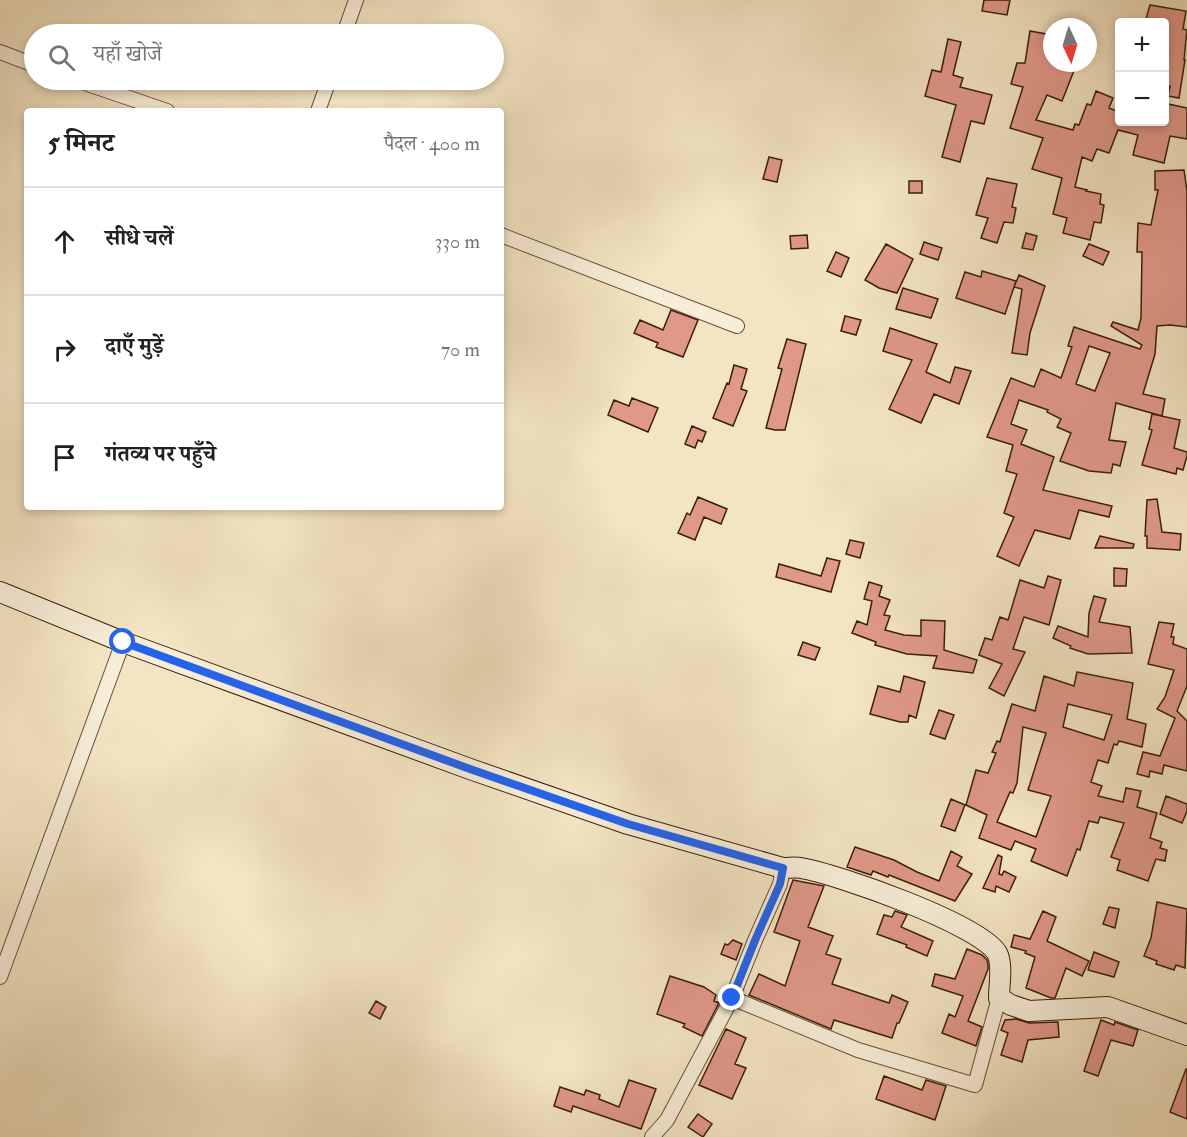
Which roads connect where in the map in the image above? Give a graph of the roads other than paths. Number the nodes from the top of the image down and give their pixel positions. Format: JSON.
{"nodes":[{"id":1,"x":356,"y":0,"type":"edge"},
{"id":2,"x":348,"y":24,"type":"edge"},
{"id":3,"x":0,"y":52,"type":"edge"},
{"id":4,"x":24,"y":61,"type":"edge"},
{"id":5,"x":105,"y":90,"type":"edge"},
{"id":6,"x":325,"y":90,"type":"edge"},
{"id":7,"x":158,"y":108,"type":"edge"},
{"id":8,"x":319,"y":108,"type":"edge"},
{"id":9,"x":504,"y":235,"type":"edge"},
{"id":10,"x":737,"y":326,"type":"dead end"},
{"id":11,"x":0,"y":592,"type":"edge"},
{"id":12,"x":123,"y":642,"type":"junction"},
{"id":13,"x":783,"y":868,"type":"junction"},
{"id":14,"x":0,"y":977,"type":"edge"},
{"id":15,"x":732,"y":998,"type":"junction"},
{"id":16,"x":999,"y":998,"type":"junction"},
{"id":17,"x":1187,"y":1035,"type":"edge"},
{"id":18,"x":652,"y":1137,"type":"edge"}],
"edges":[{"from":1,"to":2,"type":"street"},
{"from":3,"to":4,"type":"street"},
{"from":5,"to":7,"type":"street"},
{"from":6,"to":8,"type":"street"},
{"from":9,"to":10,"type":"street"},
{"from":11,"to":12,"type":"street"},
{"from":12,"to":13,"type":"street"},
{"from":12,"to":14,"type":"street"},
{"from":13,"to":15,"type":"street"},
{"from":13,"to":16,"type":"street"},
{"from":15,"to":16,"type":"street"},
{"from":15,"to":18,"type":"street"},
{"from":16,"to":17,"type":"street"}]}
